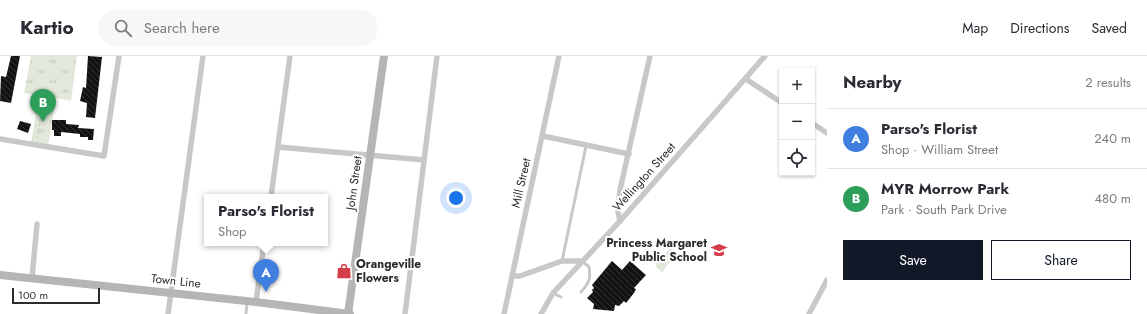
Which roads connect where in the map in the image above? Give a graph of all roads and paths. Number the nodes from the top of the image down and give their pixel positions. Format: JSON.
{"nodes":[{"id":1,"x":119,"y":56,"type":"edge"},
{"id":2,"x":203,"y":56,"type":"edge"},
{"id":3,"x":290,"y":56,"type":"edge"},
{"id":4,"x":384,"y":56,"type":"edge"},
{"id":5,"x":437,"y":56,"type":"edge"},
{"id":6,"x":559,"y":56,"type":"edge"},
{"id":7,"x":650,"y":56,"type":"edge"},
{"id":8,"x":766,"y":56,"type":"edge"},
{"id":9,"x":746,"y":79,"type":"junction"},
{"id":10,"x":45,"y":94,"type":"dead end"},
{"id":11,"x":779,"y":101,"type":"edge"},
{"id":12,"x":815,"y":125,"type":"edge"},
{"id":13,"x":827,"y":133,"type":"edge"},
{"id":14,"x":543,"y":136,"type":"junction"},
{"id":15,"x":0,"y":139,"type":"edge"},
{"id":16,"x":36,"y":145,"type":"junction"},
{"id":17,"x":586,"y":146,"type":"junction"},
{"id":18,"x":278,"y":147,"type":"junction"},
{"id":19,"x":629,"y":154,"type":"junction"},
{"id":20,"x":369,"y":156,"type":"junction"},
{"id":21,"x":424,"y":160,"type":"junction"},
{"id":22,"x":271,"y":194,"type":"edge"},
{"id":23,"x":620,"y":221,"type":"junction"},
{"id":24,"x":37,"y":224,"type":"dead end"},
{"id":25,"x":263,"y":246,"type":"edge"},
{"id":26,"x":562,"y":261,"type":"junction"},
{"id":27,"x":582,"y":262,"type":"junction"},
{"id":28,"x":0,"y":276,"type":"edge"},
{"id":29,"x":512,"y":276,"type":"junction"},
{"id":30,"x":32,"y":278,"type":"junction"},
{"id":31,"x":827,"y":280,"type":"edge"},
{"id":32,"x":580,"y":292,"type":"dead end"},
{"id":33,"x":170,"y":293,"type":"junction"},
{"id":34,"x":553,"y":293,"type":"junction"},
{"id":35,"x":561,"y":297,"type":"dead end"},
{"id":36,"x":252,"y":301,"type":"junction"},
{"id":37,"x":168,"y":314,"type":"edge"},
{"id":38,"x":246,"y":314,"type":"edge"},
{"id":39,"x":349,"y":314,"type":"edge"},
{"id":40,"x":405,"y":314,"type":"edge"},
{"id":41,"x":504,"y":314,"type":"edge"},
{"id":42,"x":541,"y":314,"type":"edge"},
{"id":43,"x":809,"y":314,"type":"edge"}],
"edges":[{"from":1,"to":16,"type":"street"},
{"from":2,"to":33,"type":"street"},
{"from":3,"to":18,"type":"street"},
{"from":4,"to":20,"type":"main road","name":"John Street"},
{"from":5,"to":21,"type":"street"},
{"from":6,"to":14,"type":"street","name":"Mill Street"},
{"from":7,"to":19,"type":"street"},
{"from":8,"to":9,"type":"street","name":"Wellington Street"},
{"from":9,"to":11,"type":"street"},
{"from":9,"to":23,"type":"street","name":"Wellington Street"},
{"from":10,"to":16,"type":"path"},
{"from":12,"to":13,"type":"street"},
{"from":14,"to":17,"type":"street"},
{"from":14,"to":29,"type":"street","name":"Mill Street"},
{"from":15,"to":16,"type":"street"},
{"from":17,"to":19,"type":"street"},
{"from":17,"to":26,"type":"lane"},
{"from":18,"to":20,"type":"street"},
{"from":18,"to":22,"type":"street"},
{"from":19,"to":23,"type":"street"},
{"from":20,"to":21,"type":"street"},
{"from":20,"to":39,"type":"main road","name":"John Street"},
{"from":21,"to":40,"type":"street"},
{"from":23,"to":27,"type":"street","name":"Wellington Street"},
{"from":24,"to":30,"type":"street"},
{"from":25,"to":36,"type":"street"},
{"from":26,"to":27,"type":"street"},
{"from":26,"to":29,"type":"street"},
{"from":27,"to":32,"type":"lane"},
{"from":27,"to":34,"type":"street","name":"Wellington Street"},
{"from":28,"to":30,"type":"main road","name":"Town Line"},
{"from":29,"to":41,"type":"street","name":"Mill Street"},
{"from":30,"to":33,"type":"main road","name":"Town Line"},
{"from":31,"to":43,"type":"street"},
{"from":33,"to":36,"type":"main road","name":"Town Line"},
{"from":33,"to":37,"type":"street"},
{"from":34,"to":35,"type":"lane"},
{"from":34,"to":42,"type":"street","name":"Wellington Street"},
{"from":36,"to":38,"type":"lane"},
{"from":36,"to":39,"type":"main road","name":"Town Line"}]}
